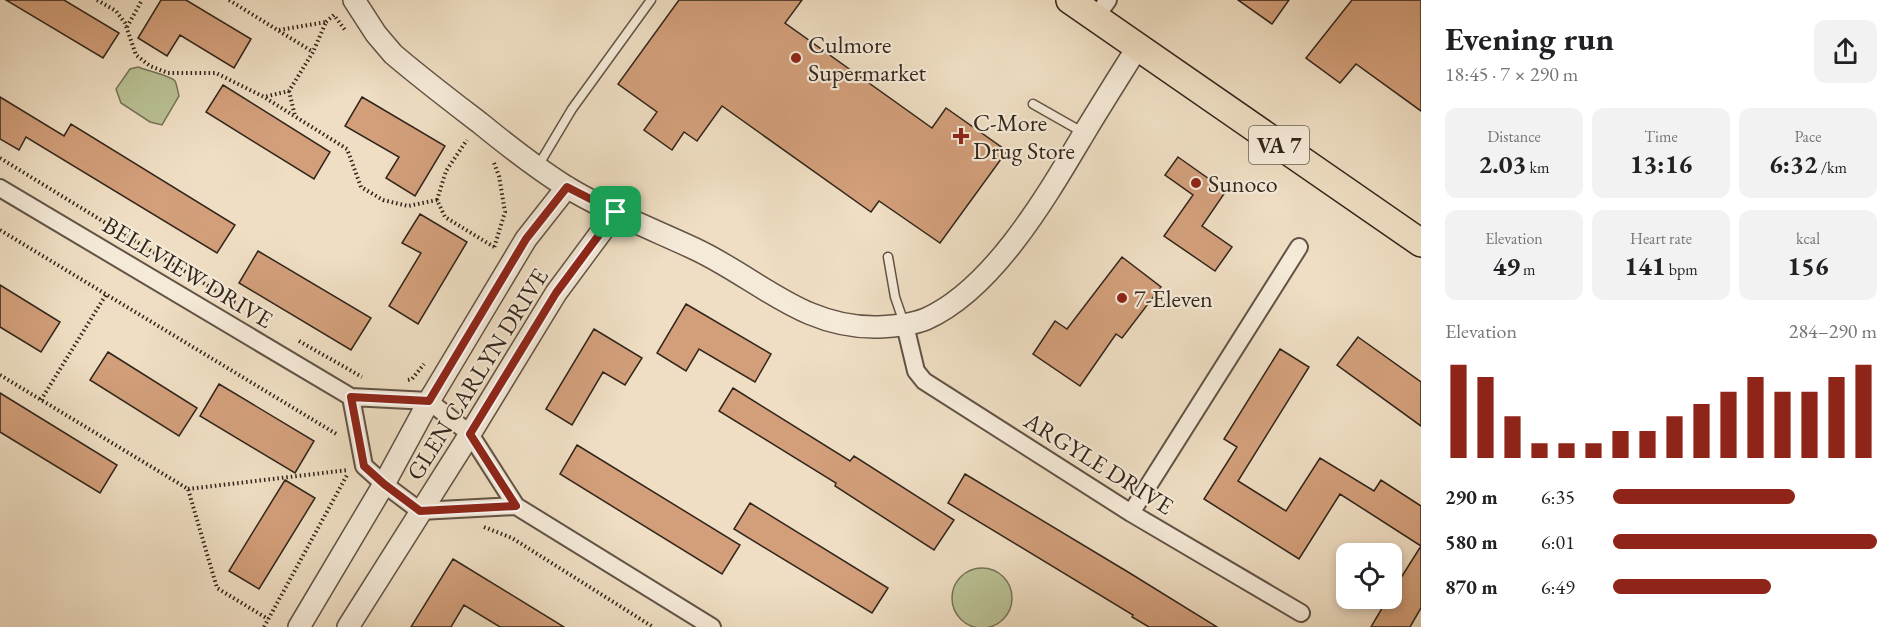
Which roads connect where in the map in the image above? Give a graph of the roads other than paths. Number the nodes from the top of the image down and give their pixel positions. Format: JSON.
{"nodes":[{"id":1,"x":354,"y":0,"type":"edge"},
{"id":2,"x":651,"y":0,"type":"edge"},
{"id":3,"x":1070,"y":0,"type":"edge"},
{"id":4,"x":1101,"y":9,"type":"edge"},
{"id":5,"x":1137,"y":48,"type":"junction"},
{"id":6,"x":1033,"y":104,"type":"dead end"},
{"id":7,"x":1084,"y":133,"type":"junction"},
{"id":8,"x":538,"y":167,"type":"junction"},
{"id":9,"x":567,"y":187,"type":"junction"},
{"id":10,"x":0,"y":188,"type":"edge"},
{"id":11,"x":616,"y":212,"type":"junction"},
{"id":12,"x":1421,"y":243,"type":"edge"},
{"id":13,"x":1299,"y":247,"type":"dead end"},
{"id":14,"x":888,"y":257,"type":"dead end"},
{"id":15,"x":905,"y":325,"type":"junction"},
{"id":16,"x":351,"y":397,"type":"junction"},
{"id":17,"x":429,"y":401,"type":"junction"},
{"id":18,"x":470,"y":434,"type":"junction"},
{"id":19,"x":384,"y":484,"type":"junction"},
{"id":20,"x":516,"y":506,"type":"junction"},
{"id":21,"x":420,"y":511,"type":"junction"},
{"id":22,"x":1131,"y":513,"type":"junction"},
{"id":23,"x":1301,"y":614,"type":"dead end"},
{"id":24,"x":299,"y":627,"type":"edge"},
{"id":25,"x":348,"y":627,"type":"edge"},
{"id":26,"x":712,"y":627,"type":"edge"}],
"edges":[{"from":1,"to":8,"type":"street"},
{"from":2,"to":8,"type":"lane"},
{"from":3,"to":4,"type":"main road","number":"VA 7"},
{"from":4,"to":5,"type":"main road","number":"VA 7"},
{"from":5,"to":7,"type":"street"},
{"from":5,"to":12,"type":"main road","number":"VA 7"},
{"from":6,"to":7,"type":"lane"},
{"from":7,"to":15,"type":"street"},
{"from":8,"to":9,"type":"street"},
{"from":9,"to":11,"type":"street"},
{"from":9,"to":17,"type":"street","name":"GLEN CARLYN DRIVE"},
{"from":10,"to":16,"type":"street","name":"BELLVIEW DRIVE"},
{"from":11,"to":15,"type":"street"},
{"from":11,"to":18,"type":"street","name":"GLEN CARLYN DRIVE"},
{"from":13,"to":22,"type":"street"},
{"from":14,"to":15,"type":"lane"},
{"from":15,"to":22,"type":"street","name":"ARGYLE DRIVE"},
{"from":16,"to":17,"type":"street","name":"BELLVIEW DRIVE"},
{"from":16,"to":19,"type":"street"},
{"from":17,"to":18,"type":"street"},
{"from":17,"to":19,"type":"street","name":"GLEN CARLYN DRIVE"},
{"from":18,"to":20,"type":"street"},
{"from":18,"to":21,"type":"street","name":"GLEN CARLYN DRIVE"},
{"from":19,"to":21,"type":"street"},
{"from":19,"to":24,"type":"street","name":"GLEN CARLYN DRIVE"},
{"from":20,"to":21,"type":"street"},
{"from":20,"to":26,"type":"street"},
{"from":21,"to":25,"type":"street","name":"GLEN CARLYN DRIVE"},
{"from":22,"to":23,"type":"street","name":"ARGYLE DRIVE"}]}
